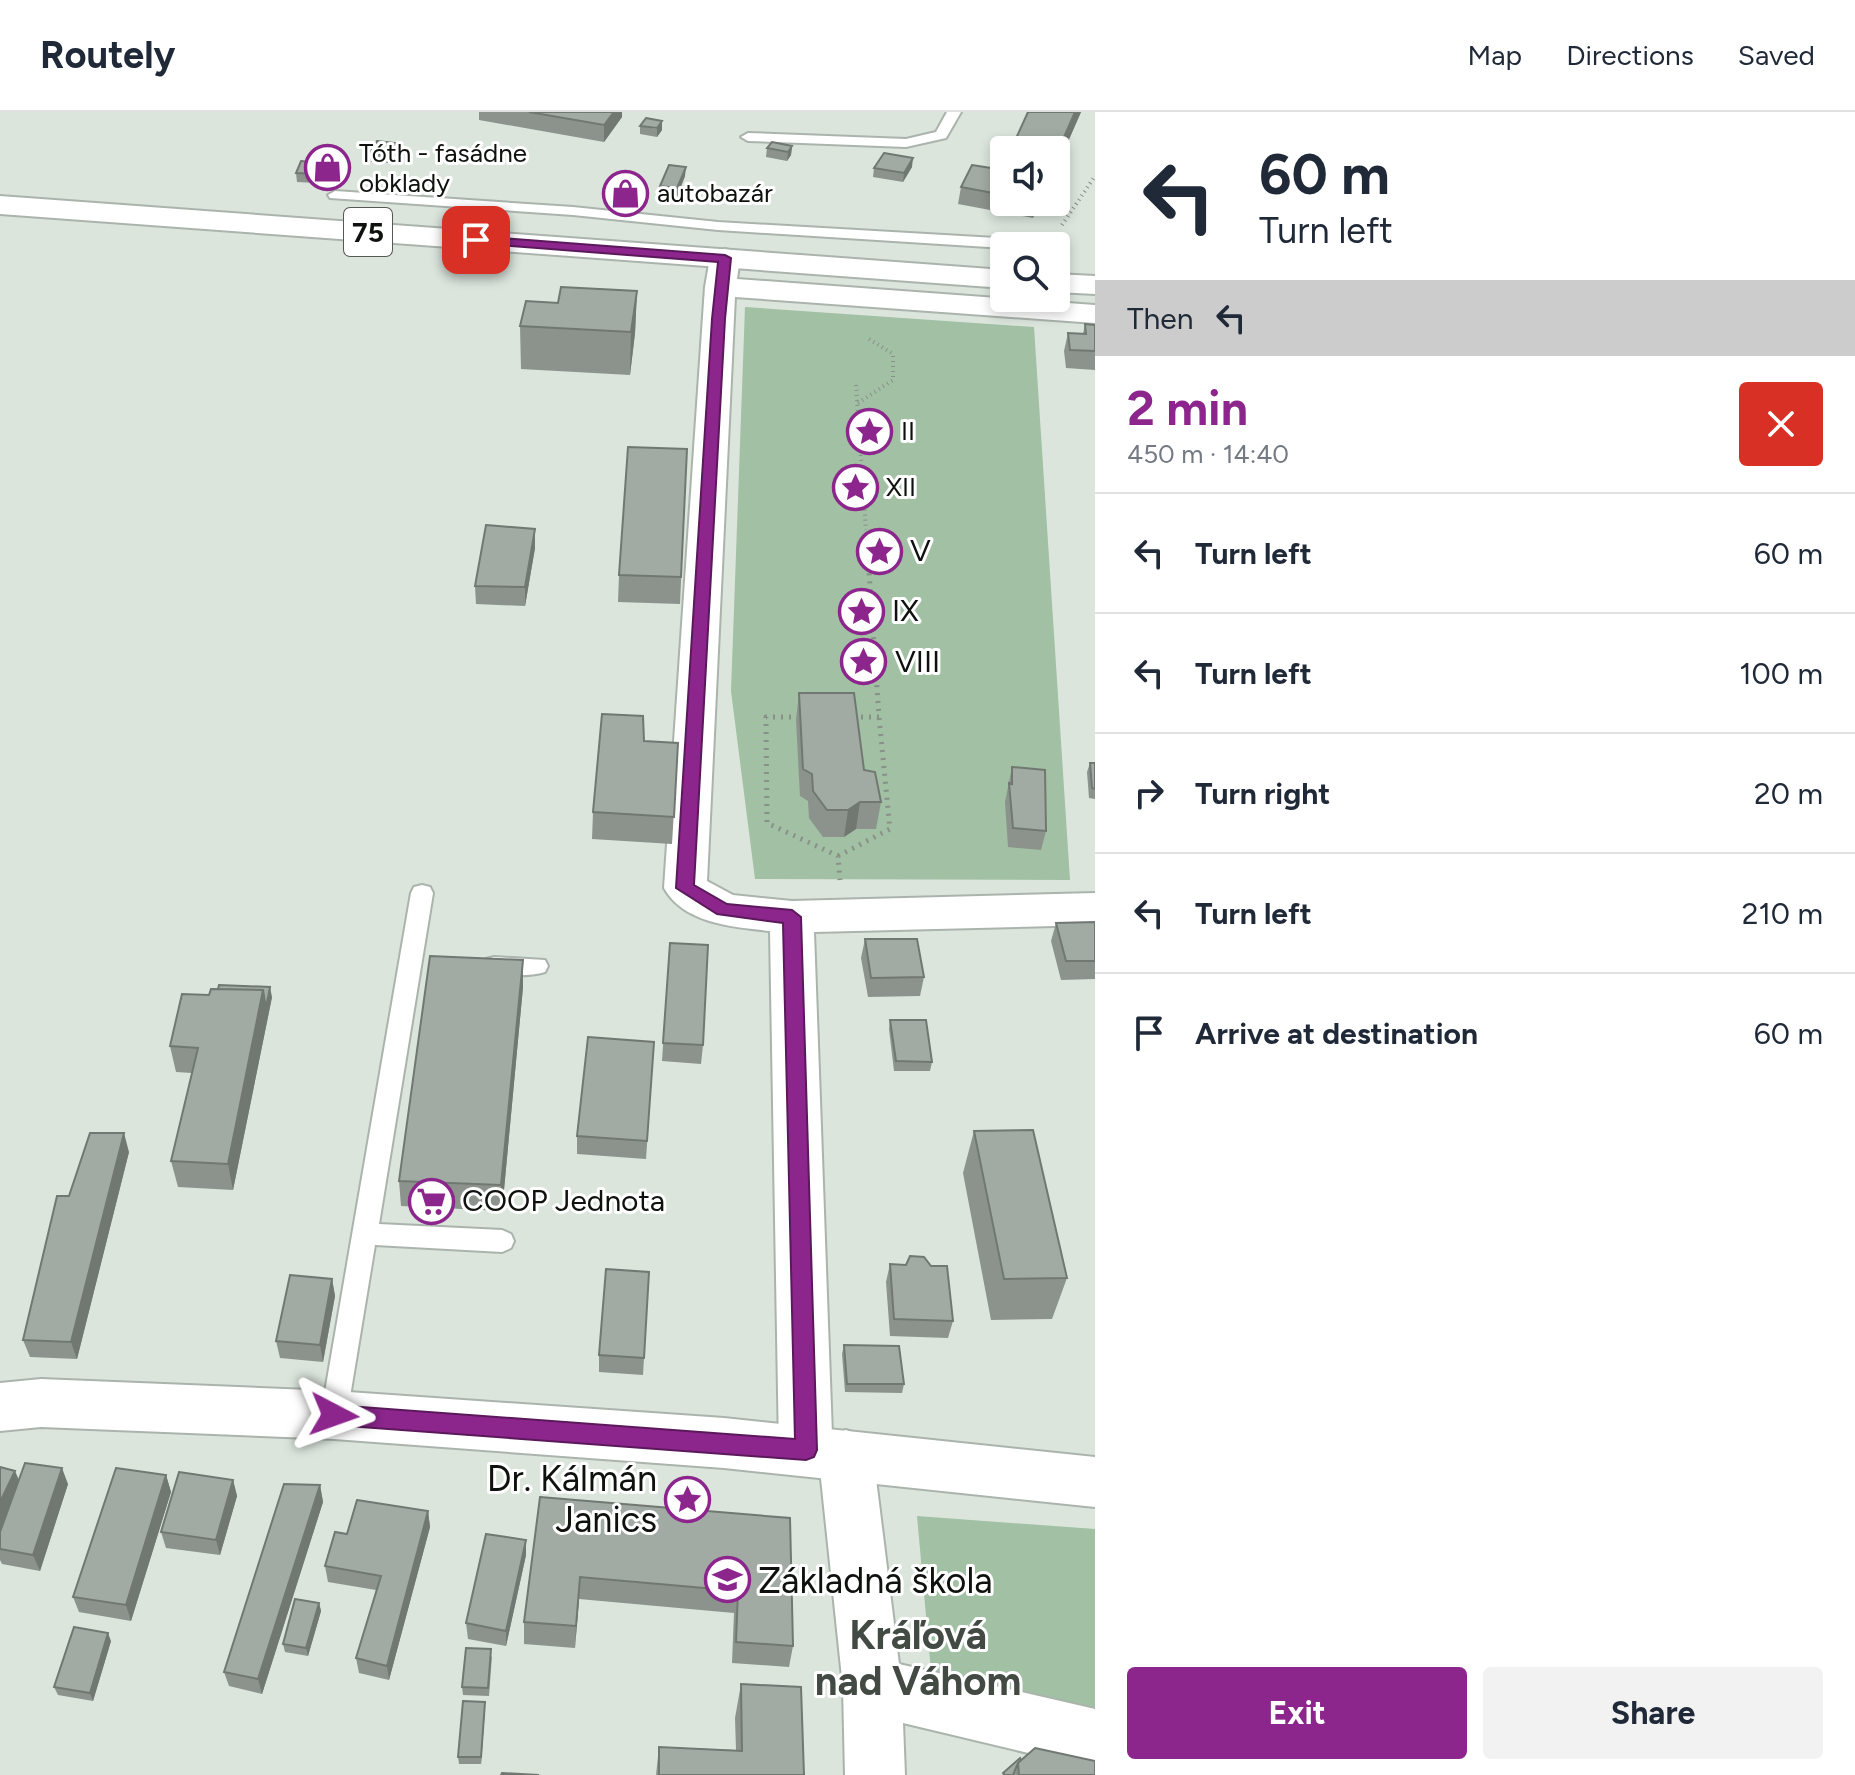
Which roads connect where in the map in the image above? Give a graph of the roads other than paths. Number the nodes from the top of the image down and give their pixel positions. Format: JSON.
{"nodes":[{"id":1,"x":954,"y":112,"type":"edge"},
{"id":2,"x":748,"y":137,"type":"dead end"},
{"id":3,"x":335,"y":195,"type":"dead end"},
{"id":4,"x":0,"y":205,"type":"edge"},
{"id":5,"x":990,"y":242,"type":"edge"},
{"id":6,"x":722,"y":273,"type":"junction"},
{"id":7,"x":990,"y":279,"type":"edge"},
{"id":8,"x":1070,"y":284,"type":"edge"},
{"id":9,"x":1095,"y":285,"type":"edge"},
{"id":10,"x":1095,"y":314,"type":"edge"},
{"id":11,"x":422,"y":893,"type":"dead end"},
{"id":12,"x":1095,"y":909,"type":"edge"},
{"id":13,"x":792,"y":917,"type":"junction"},
{"id":14,"x":475,"y":964,"type":"edge"},
{"id":15,"x":537,"y":966,"type":"dead end"},
{"id":16,"x":366,"y":1234,"type":"junction"},
{"id":17,"x":502,"y":1241,"type":"dead end"},
{"id":18,"x":0,"y":1407,"type":"edge"},
{"id":19,"x":334,"y":1415,"type":"junction"},
{"id":20,"x":826,"y":1452,"type":"junction"},
{"id":21,"x":1095,"y":1482,"type":"edge"},
{"id":22,"x":872,"y":1687,"type":"junction"},
{"id":23,"x":1095,"y":1739,"type":"edge"},
{"id":24,"x":875,"y":1775,"type":"edge"}],
"edges":[{"from":1,"to":2,"type":"lane"},
{"from":3,"to":5,"type":"lane"},
{"from":4,"to":6,"type":"street","number":"75"},
{"from":6,"to":7,"type":"street","number":"75"},
{"from":6,"to":10,"type":"street"},
{"from":6,"to":13,"type":"street"},
{"from":8,"to":9,"type":"street"},
{"from":11,"to":16,"type":"lane"},
{"from":12,"to":13,"type":"street"},
{"from":13,"to":20,"type":"street"},
{"from":14,"to":15,"type":"lane"},
{"from":16,"to":17,"type":"lane"},
{"from":16,"to":19,"type":"lane"},
{"from":18,"to":19,"type":"street"},
{"from":19,"to":20,"type":"street"},
{"from":20,"to":21,"type":"street"},
{"from":20,"to":22,"type":"street"},
{"from":22,"to":23,"type":"street"},
{"from":22,"to":24,"type":"street"}]}
